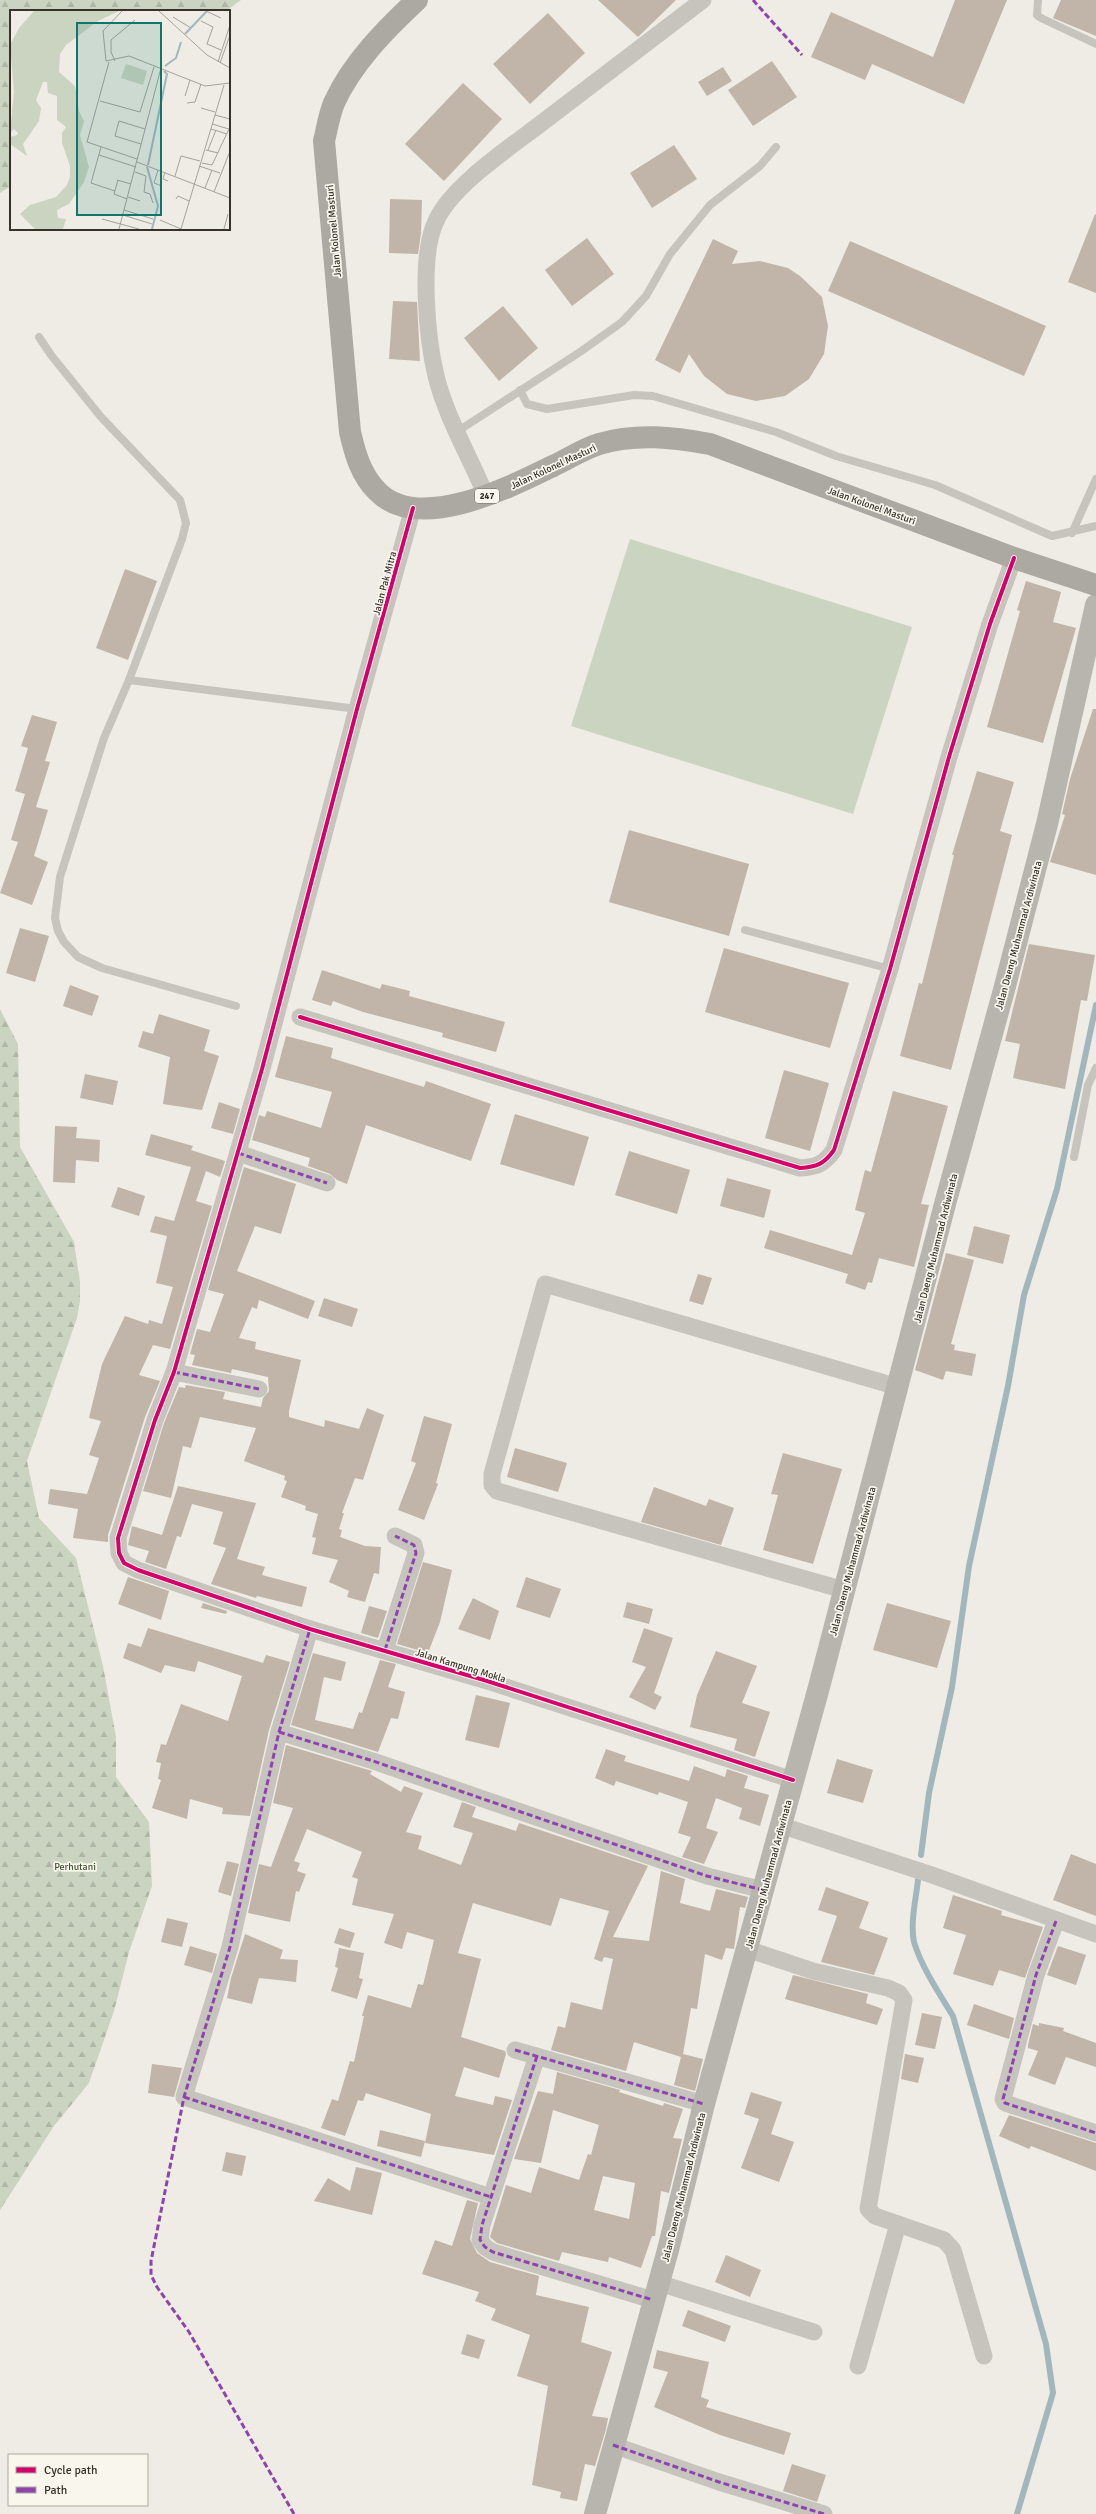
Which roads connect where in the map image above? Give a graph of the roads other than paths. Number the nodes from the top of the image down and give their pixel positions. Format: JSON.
{"nodes":[{"id":1,"x":417,"y":0,"type":"edge"},
{"id":2,"x":702,"y":0,"type":"edge"},
{"id":3,"x":1038,"y":0,"type":"edge"},
{"id":4,"x":1096,"y":44,"type":"edge"},
{"id":5,"x":776,"y":146,"type":"dead end"},
{"id":6,"x":39,"y":337,"type":"dead end"},
{"id":7,"x":520,"y":390,"type":"junction"},
{"id":8,"x":458,"y":431,"type":"junction"},
{"id":9,"x":1095,"y":484,"type":"edge"},
{"id":10,"x":486,"y":496,"type":"junction"},
{"id":11,"x":413,"y":508,"type":"junction"},
{"id":12,"x":1096,"y":526,"type":"edge"},
{"id":13,"x":1072,"y":533,"type":"junction"},
{"id":14,"x":1014,"y":558,"type":"junction"},
{"id":15,"x":1096,"y":585,"type":"edge"},
{"id":16,"x":1096,"y":605,"type":"edge"},
{"id":17,"x":129,"y":680,"type":"junction"},
{"id":18,"x":357,"y":709,"type":"junction"},
{"id":19,"x":745,"y":930,"type":"dead end"},
{"id":20,"x":890,"y":969,"type":"junction"},
{"id":21,"x":236,"y":1006,"type":"dead end"},
{"id":22,"x":300,"y":1017,"type":"dead end"},
{"id":23,"x":1096,"y":1068,"type":"edge"},
{"id":24,"x":238,"y":1153,"type":"junction"},
{"id":25,"x":1074,"y":1157,"type":"dead end"},
{"id":26,"x":327,"y":1183,"type":"dead end"},
{"id":27,"x":174,"y":1372,"type":"junction"},
{"id":28,"x":898,"y":1387,"type":"junction"},
{"id":29,"x":259,"y":1388,"type":"dead end"},
{"id":30,"x":395,"y":1536,"type":"dead end"},
{"id":31,"x":124,"y":1563,"type":"joint"},
{"id":32,"x":844,"y":1590,"type":"junction"},
{"id":33,"x":310,"y":1629,"type":"junction"},
{"id":34,"x":385,"y":1650,"type":"junction"},
{"id":35,"x":279,"y":1732,"type":"junction"},
{"id":36,"x":793,"y":1780,"type":"junction"},
{"id":37,"x":780,"y":1825,"type":"junction"},
{"id":38,"x":763,"y":1890,"type":"junction"},
{"id":39,"x":1056,"y":1921,"type":"junction"},
{"id":40,"x":1096,"y":1934,"type":"edge"},
{"id":41,"x":747,"y":1949,"type":"junction"},
{"id":42,"x":515,"y":2050,"type":"dead end"},
{"id":43,"x":537,"y":2056,"type":"junction"},
{"id":44,"x":704,"y":2104,"type":"junction"},
{"id":45,"x":1096,"y":2133,"type":"edge"},
{"id":46,"x":491,"y":2197,"type":"junction"},
{"id":47,"x":898,"y":2224,"type":"junction"},
{"id":48,"x":656,"y":2292,"type":"junction"},
{"id":49,"x":814,"y":2332,"type":"dead end"},
{"id":50,"x":984,"y":2356,"type":"dead end"},
{"id":51,"x":858,"y":2366,"type":"dead end"},
{"id":52,"x":613,"y":2445,"type":"junction"},
{"id":53,"x":595,"y":2514,"type":"edge"},
{"id":54,"x":824,"y":2514,"type":"edge"}],
"edges":[{"from":1,"to":11,"type":"main road","name":"Jalan Kolonel Masturi","number":"247"},
{"from":2,"to":8,"type":"street"},
{"from":3,"to":4,"type":"lane"},
{"from":5,"to":7,"type":"lane"},
{"from":6,"to":17,"type":"lane"},
{"from":7,"to":8,"type":"lane"},
{"from":7,"to":13,"type":"lane"},
{"from":8,"to":10,"type":"street"},
{"from":9,"to":13,"type":"lane"},
{"from":10,"to":11,"type":"main road","name":"Jalan Kolonel Masturi","number":"247"},
{"from":10,"to":14,"type":"main road","name":"Jalan Kolonel Masturi","number":"247"},
{"from":11,"to":18,"type":"street","name":"Jalan Pak Mitra"},
{"from":12,"to":13,"type":"lane"},
{"from":14,"to":15,"type":"main road","name":"Jalan Kolonel Masturi","number":"247"},
{"from":14,"to":20,"type":"street"},
{"from":16,"to":28,"type":"main road","name":"Jalan Daeng Muhammad Ardiwinata"},
{"from":17,"to":18,"type":"lane"},
{"from":17,"to":21,"type":"lane"},
{"from":18,"to":24,"type":"street","name":"Jalan Pak Mitra"},
{"from":19,"to":20,"type":"lane"},
{"from":20,"to":22,"type":"street"},
{"from":23,"to":25,"type":"lane"},
{"from":24,"to":26,"type":"street"},
{"from":24,"to":27,"type":"street","name":"Jalan Pak Mitra"},
{"from":27,"to":29,"type":"street"},
{"from":27,"to":31,"type":"street","name":"Jalan Pak Mitra"},
{"from":28,"to":32,"type":"main road","name":"Jalan Daeng Muhammad Ardiwinata"},
{"from":28,"to":32,"type":"street"},
{"from":30,"to":34,"type":"street"},
{"from":31,"to":33,"type":"street","name":"Jalan Kampung Mokla"},
{"from":32,"to":36,"type":"main road","name":"Jalan Daeng Muhammad Ardiwinata"},
{"from":33,"to":34,"type":"street","name":"Jalan Kampung Mokla"},
{"from":33,"to":35,"type":"street"},
{"from":34,"to":36,"type":"street","name":"Jalan Kampung Mokla"},
{"from":35,"to":38,"type":"street"},
{"from":35,"to":46,"type":"street"},
{"from":36,"to":37,"type":"main road","name":"Jalan Daeng Muhammad Ardiwinata"},
{"from":37,"to":38,"type":"main road","name":"Jalan Daeng Muhammad Ardiwinata"},
{"from":37,"to":39,"type":"street"},
{"from":38,"to":41,"type":"main road","name":"Jalan Daeng Muhammad Ardiwinata"},
{"from":39,"to":40,"type":"street"},
{"from":39,"to":45,"type":"street"},
{"from":41,"to":44,"type":"main road","name":"Jalan Daeng Muhammad Ardiwinata"},
{"from":41,"to":47,"type":"street"},
{"from":42,"to":43,"type":"street"},
{"from":43,"to":44,"type":"street"},
{"from":43,"to":46,"type":"street"},
{"from":44,"to":48,"type":"main road","name":"Jalan Daeng Muhammad Ardiwinata"},
{"from":46,"to":48,"type":"street"},
{"from":47,"to":50,"type":"street"},
{"from":47,"to":51,"type":"street"},
{"from":48,"to":49,"type":"street"},
{"from":48,"to":52,"type":"main road","name":"Jalan Daeng Muhammad Ardiwinata"},
{"from":52,"to":53,"type":"main road","name":"Jalan Daeng Muhammad Ardiwinata"},
{"from":52,"to":54,"type":"street"}]}
